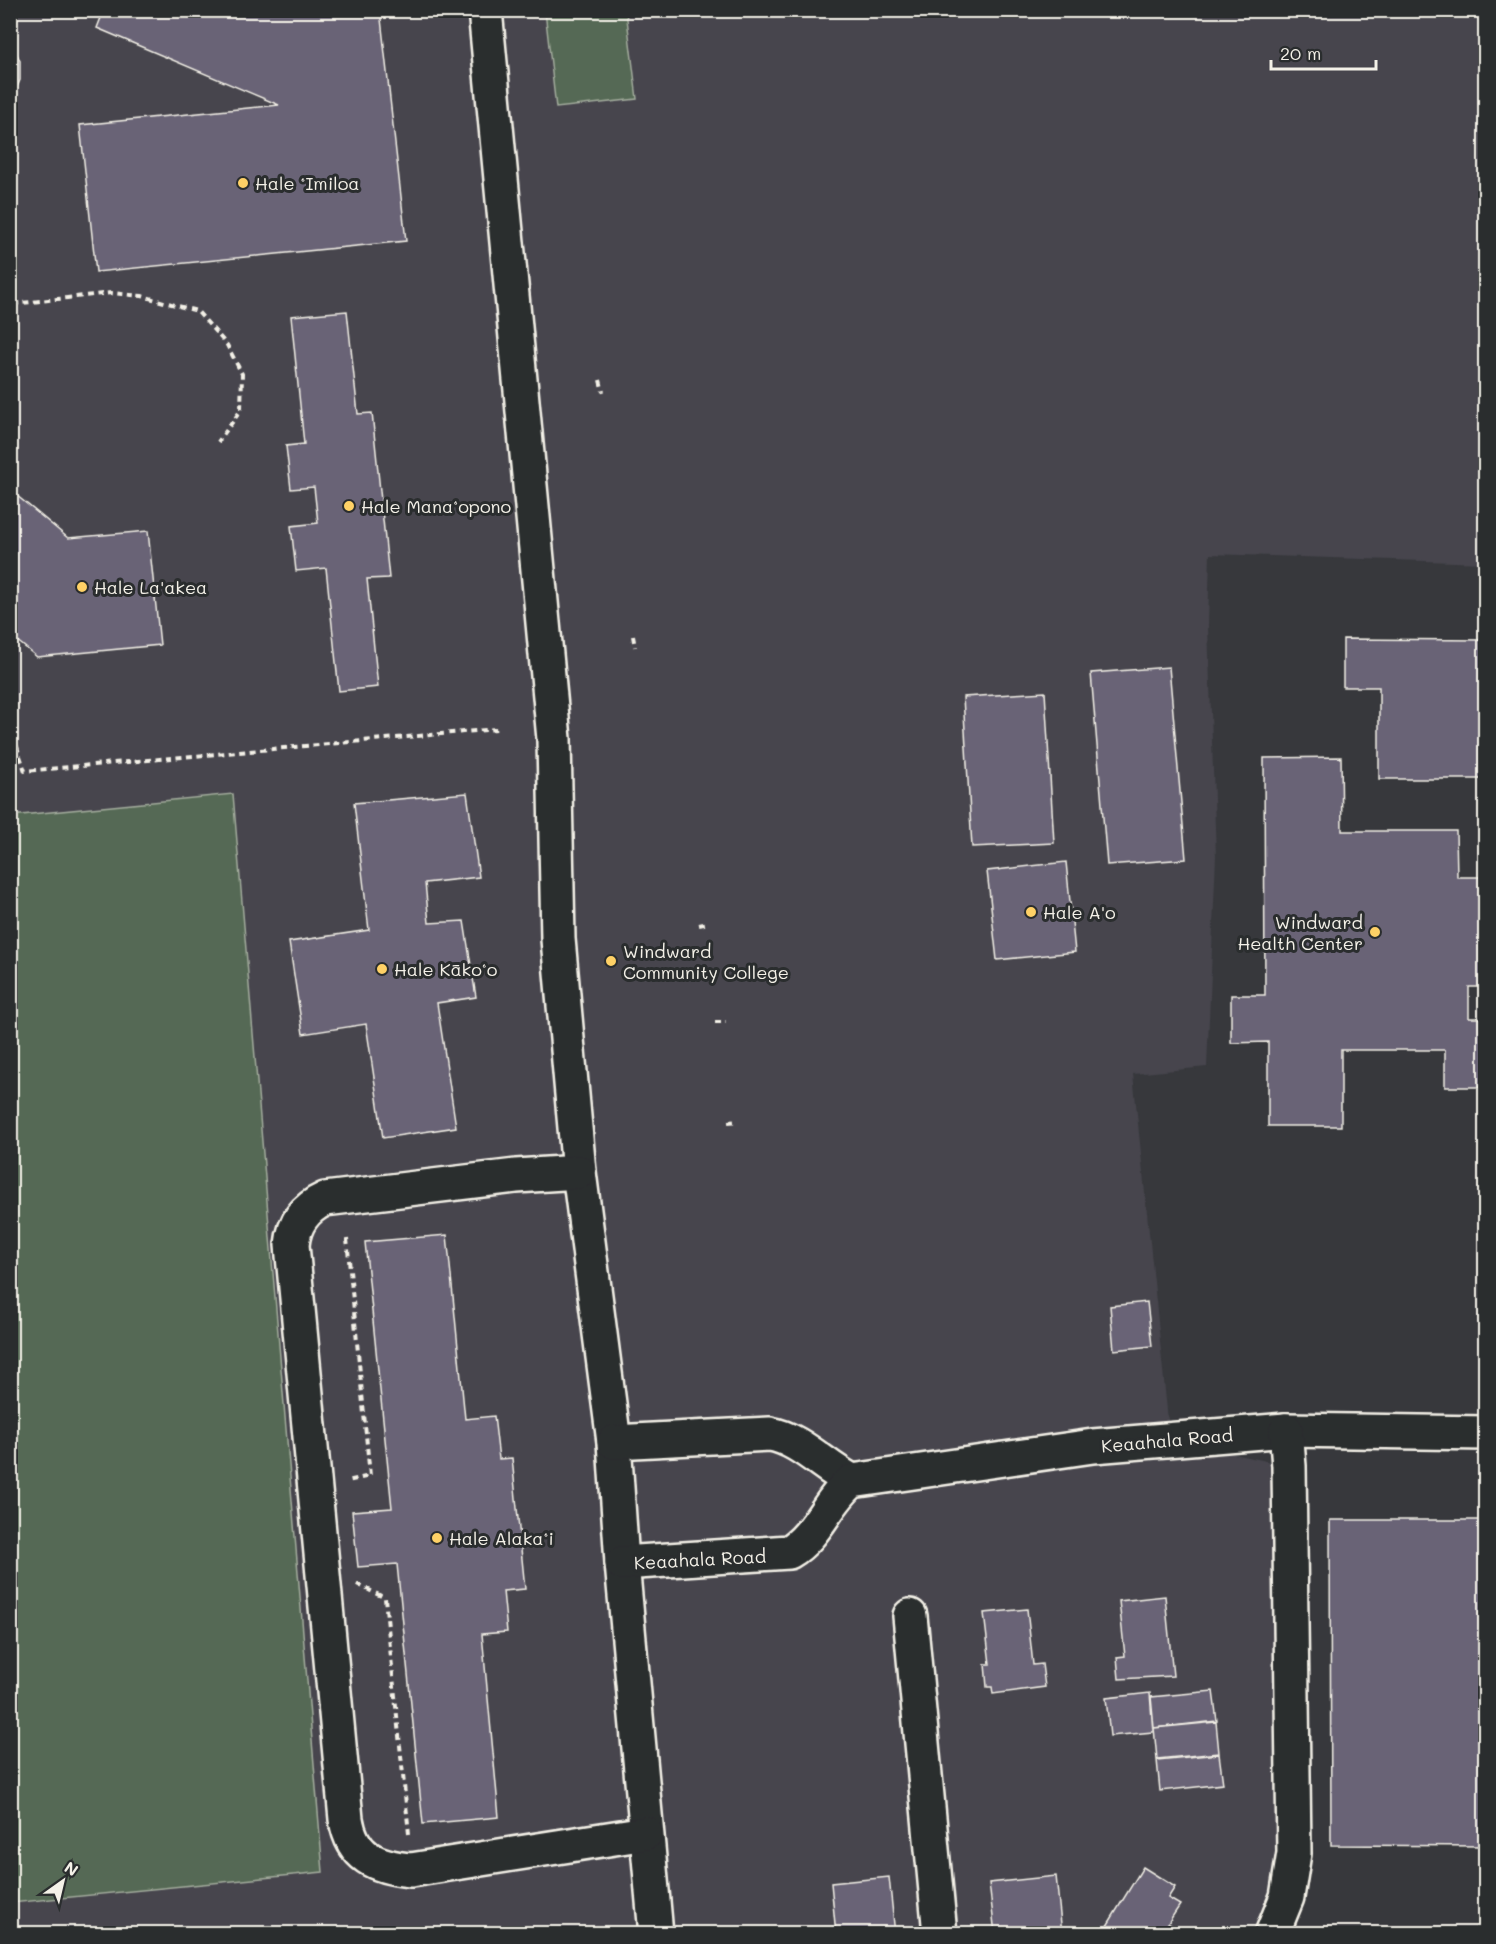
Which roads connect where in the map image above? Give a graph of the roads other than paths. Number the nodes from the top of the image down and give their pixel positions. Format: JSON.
{"nodes":[{"id":1,"x":485,"y":10,"type":"edge"},
{"id":2,"x":579,"y":1172,"type":"junction"},
{"id":3,"x":1286,"y":1430,"type":"junction"},
{"id":4,"x":1485,"y":1433,"type":"edge"},
{"id":5,"x":614,"y":1442,"type":"junction"},
{"id":6,"x":852,"y":1481,"type":"junction"},
{"id":7,"x":622,"y":1563,"type":"junction"},
{"id":8,"x":910,"y":1616,"type":"dead end"},
{"id":9,"x":646,"y":1833,"type":"junction"},
{"id":10,"x":656,"y":1934,"type":"edge"},
{"id":11,"x":940,"y":1934,"type":"edge"},
{"id":12,"x":1272,"y":1934,"type":"edge"}],
"edges":[{"from":1,"to":2,"type":"street"},
{"from":2,"to":5,"type":"street"},
{"from":2,"to":9,"type":"street"},
{"from":3,"to":4,"type":"street","name":"Keaahala Road"},
{"from":3,"to":6,"type":"street","name":"Keaahala Road"},
{"from":3,"to":12,"type":"street"},
{"from":5,"to":6,"type":"street"},
{"from":5,"to":7,"type":"street"},
{"from":6,"to":7,"type":"street","name":"Keaahala Road"},
{"from":7,"to":9,"type":"street"},
{"from":8,"to":11,"type":"street"},
{"from":9,"to":10,"type":"street"}]}
